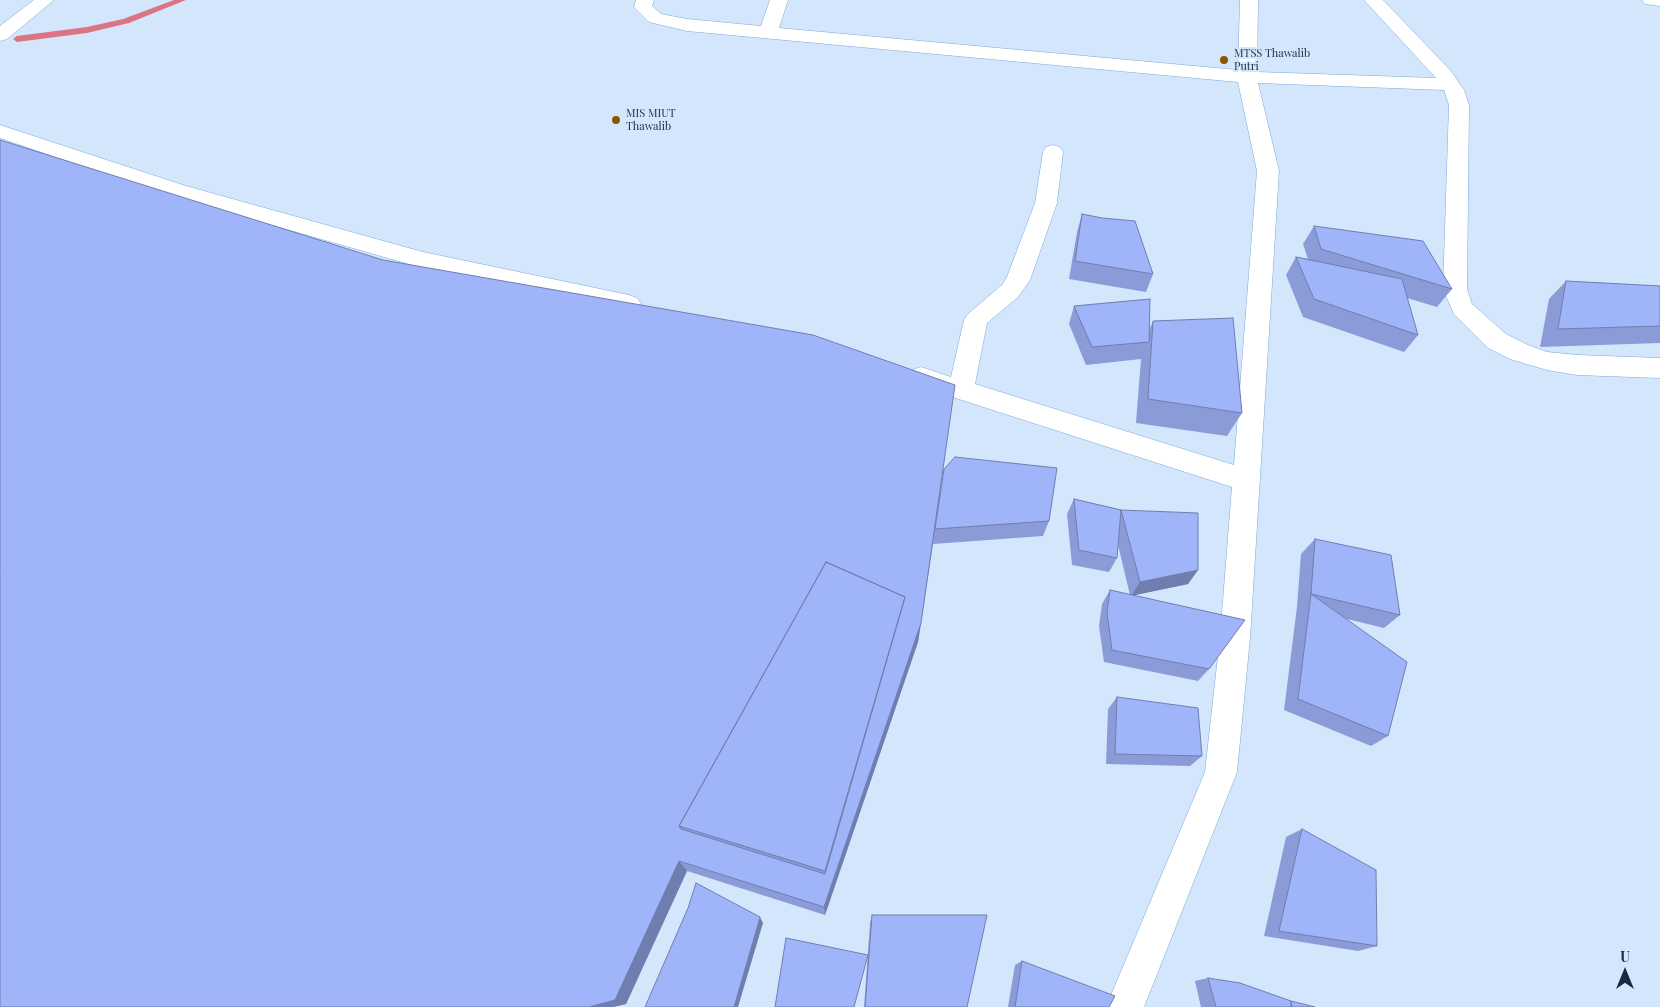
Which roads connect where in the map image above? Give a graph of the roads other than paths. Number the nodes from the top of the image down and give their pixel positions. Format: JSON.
{"nodes":[{"id":1,"x":45,"y":0,"type":"edge"},
{"id":2,"x":645,"y":0,"type":"edge"},
{"id":3,"x":778,"y":0,"type":"edge"},
{"id":4,"x":1249,"y":0,"type":"edge"},
{"id":5,"x":1373,"y":0,"type":"edge"},
{"id":6,"x":1651,"y":0,"type":"edge"},
{"id":7,"x":1660,"y":2,"type":"edge"},
{"id":8,"x":768,"y":32,"type":"junction"},
{"id":9,"x":0,"y":35,"type":"edge"},
{"id":10,"x":1247,"y":77,"type":"junction"},
{"id":11,"x":1450,"y":84,"type":"junction"},
{"id":12,"x":0,"y":131,"type":"edge"},
{"id":13,"x":1053,"y":152,"type":"dead end"},
{"id":14,"x":423,"y":260,"type":"junction"},
{"id":15,"x":404,"y":279,"type":"edge"},
{"id":16,"x":654,"y":309,"type":"edge"},
{"id":17,"x":1660,"y":368,"type":"edge"},
{"id":18,"x":898,"y":370,"type":"edge"},
{"id":19,"x":961,"y":390,"type":"junction"},
{"id":20,"x":1245,"y":480,"type":"junction"},
{"id":21,"x":1125,"y":1007,"type":"edge"}],
"edges":[{"from":1,"to":9,"type":"street"},
{"from":2,"to":8,"type":"street"},
{"from":3,"to":8,"type":"street"},
{"from":4,"to":10,"type":"street"},
{"from":5,"to":11,"type":"street"},
{"from":6,"to":7,"type":"street"},
{"from":8,"to":10,"type":"street"},
{"from":10,"to":11,"type":"street"},
{"from":10,"to":20,"type":"street"},
{"from":11,"to":17,"type":"street"},
{"from":12,"to":14,"type":"street"},
{"from":13,"to":19,"type":"street"},
{"from":14,"to":15,"type":"street"},
{"from":14,"to":16,"type":"street"},
{"from":18,"to":19,"type":"street"},
{"from":19,"to":20,"type":"street"},
{"from":20,"to":21,"type":"street"}]}
